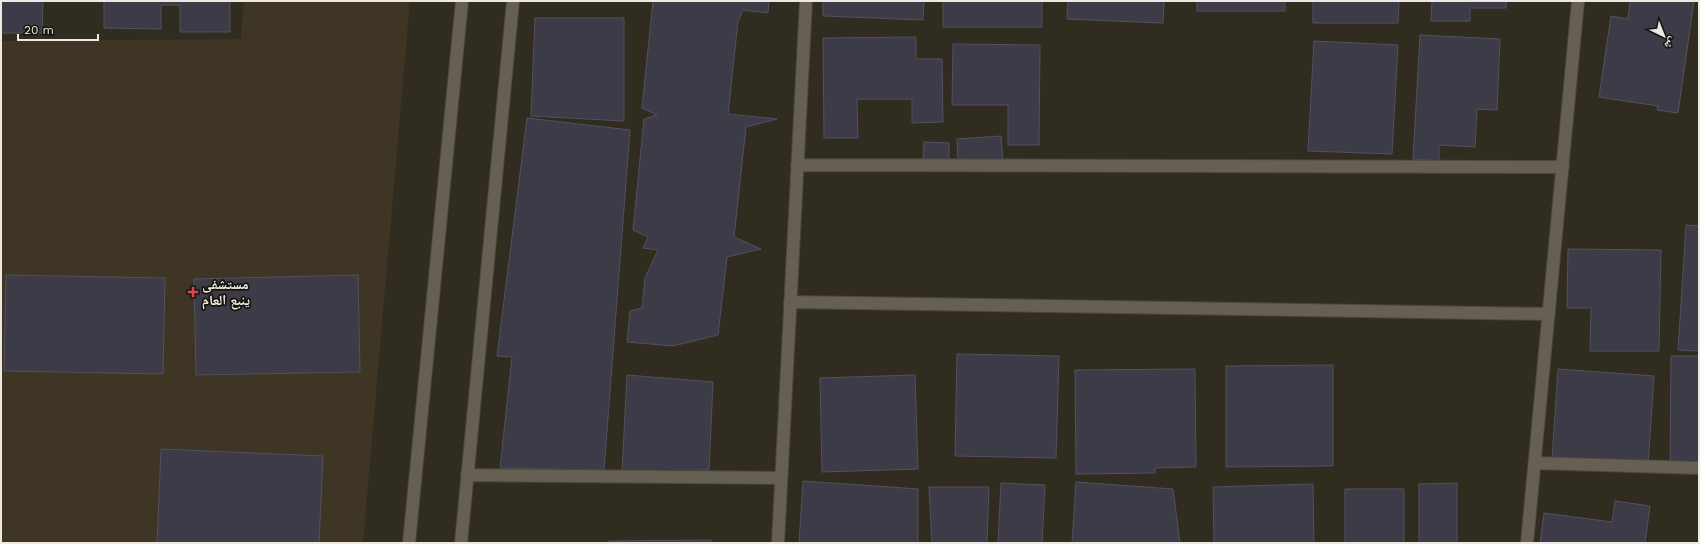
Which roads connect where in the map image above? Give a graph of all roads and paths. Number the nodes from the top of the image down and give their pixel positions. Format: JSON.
{"nodes":[{"id":1,"x":462,"y":1,"type":"edge"},
{"id":2,"x":513,"y":1,"type":"edge"},
{"id":3,"x":806,"y":1,"type":"edge"},
{"id":4,"x":1578,"y":1,"type":"edge"},
{"id":5,"x":797,"y":165,"type":"junction"},
{"id":6,"x":1562,"y":167,"type":"junction"},
{"id":7,"x":790,"y":302,"type":"junction"},
{"id":8,"x":1549,"y":314,"type":"junction"},
{"id":9,"x":1535,"y":463,"type":"junction"},
{"id":10,"x":1699,"y":468,"type":"edge"},
{"id":11,"x":467,"y":475,"type":"junction"},
{"id":12,"x":781,"y":478,"type":"junction"},
{"id":13,"x":408,"y":543,"type":"edge"},
{"id":14,"x":461,"y":543,"type":"edge"},
{"id":15,"x":778,"y":543,"type":"edge"},
{"id":16,"x":1527,"y":543,"type":"edge"}],
"edges":[{"from":1,"to":13,"type":"street"},
{"from":2,"to":11,"type":"street"},
{"from":3,"to":5,"type":"street"},
{"from":4,"to":6,"type":"street"},
{"from":5,"to":6,"type":"street"},
{"from":5,"to":7,"type":"street"},
{"from":6,"to":8,"type":"street"},
{"from":7,"to":8,"type":"street"},
{"from":7,"to":12,"type":"street"},
{"from":8,"to":9,"type":"street"},
{"from":9,"to":10,"type":"street"},
{"from":9,"to":16,"type":"street"},
{"from":11,"to":12,"type":"street"},
{"from":11,"to":14,"type":"street"},
{"from":12,"to":15,"type":"street"}]}
